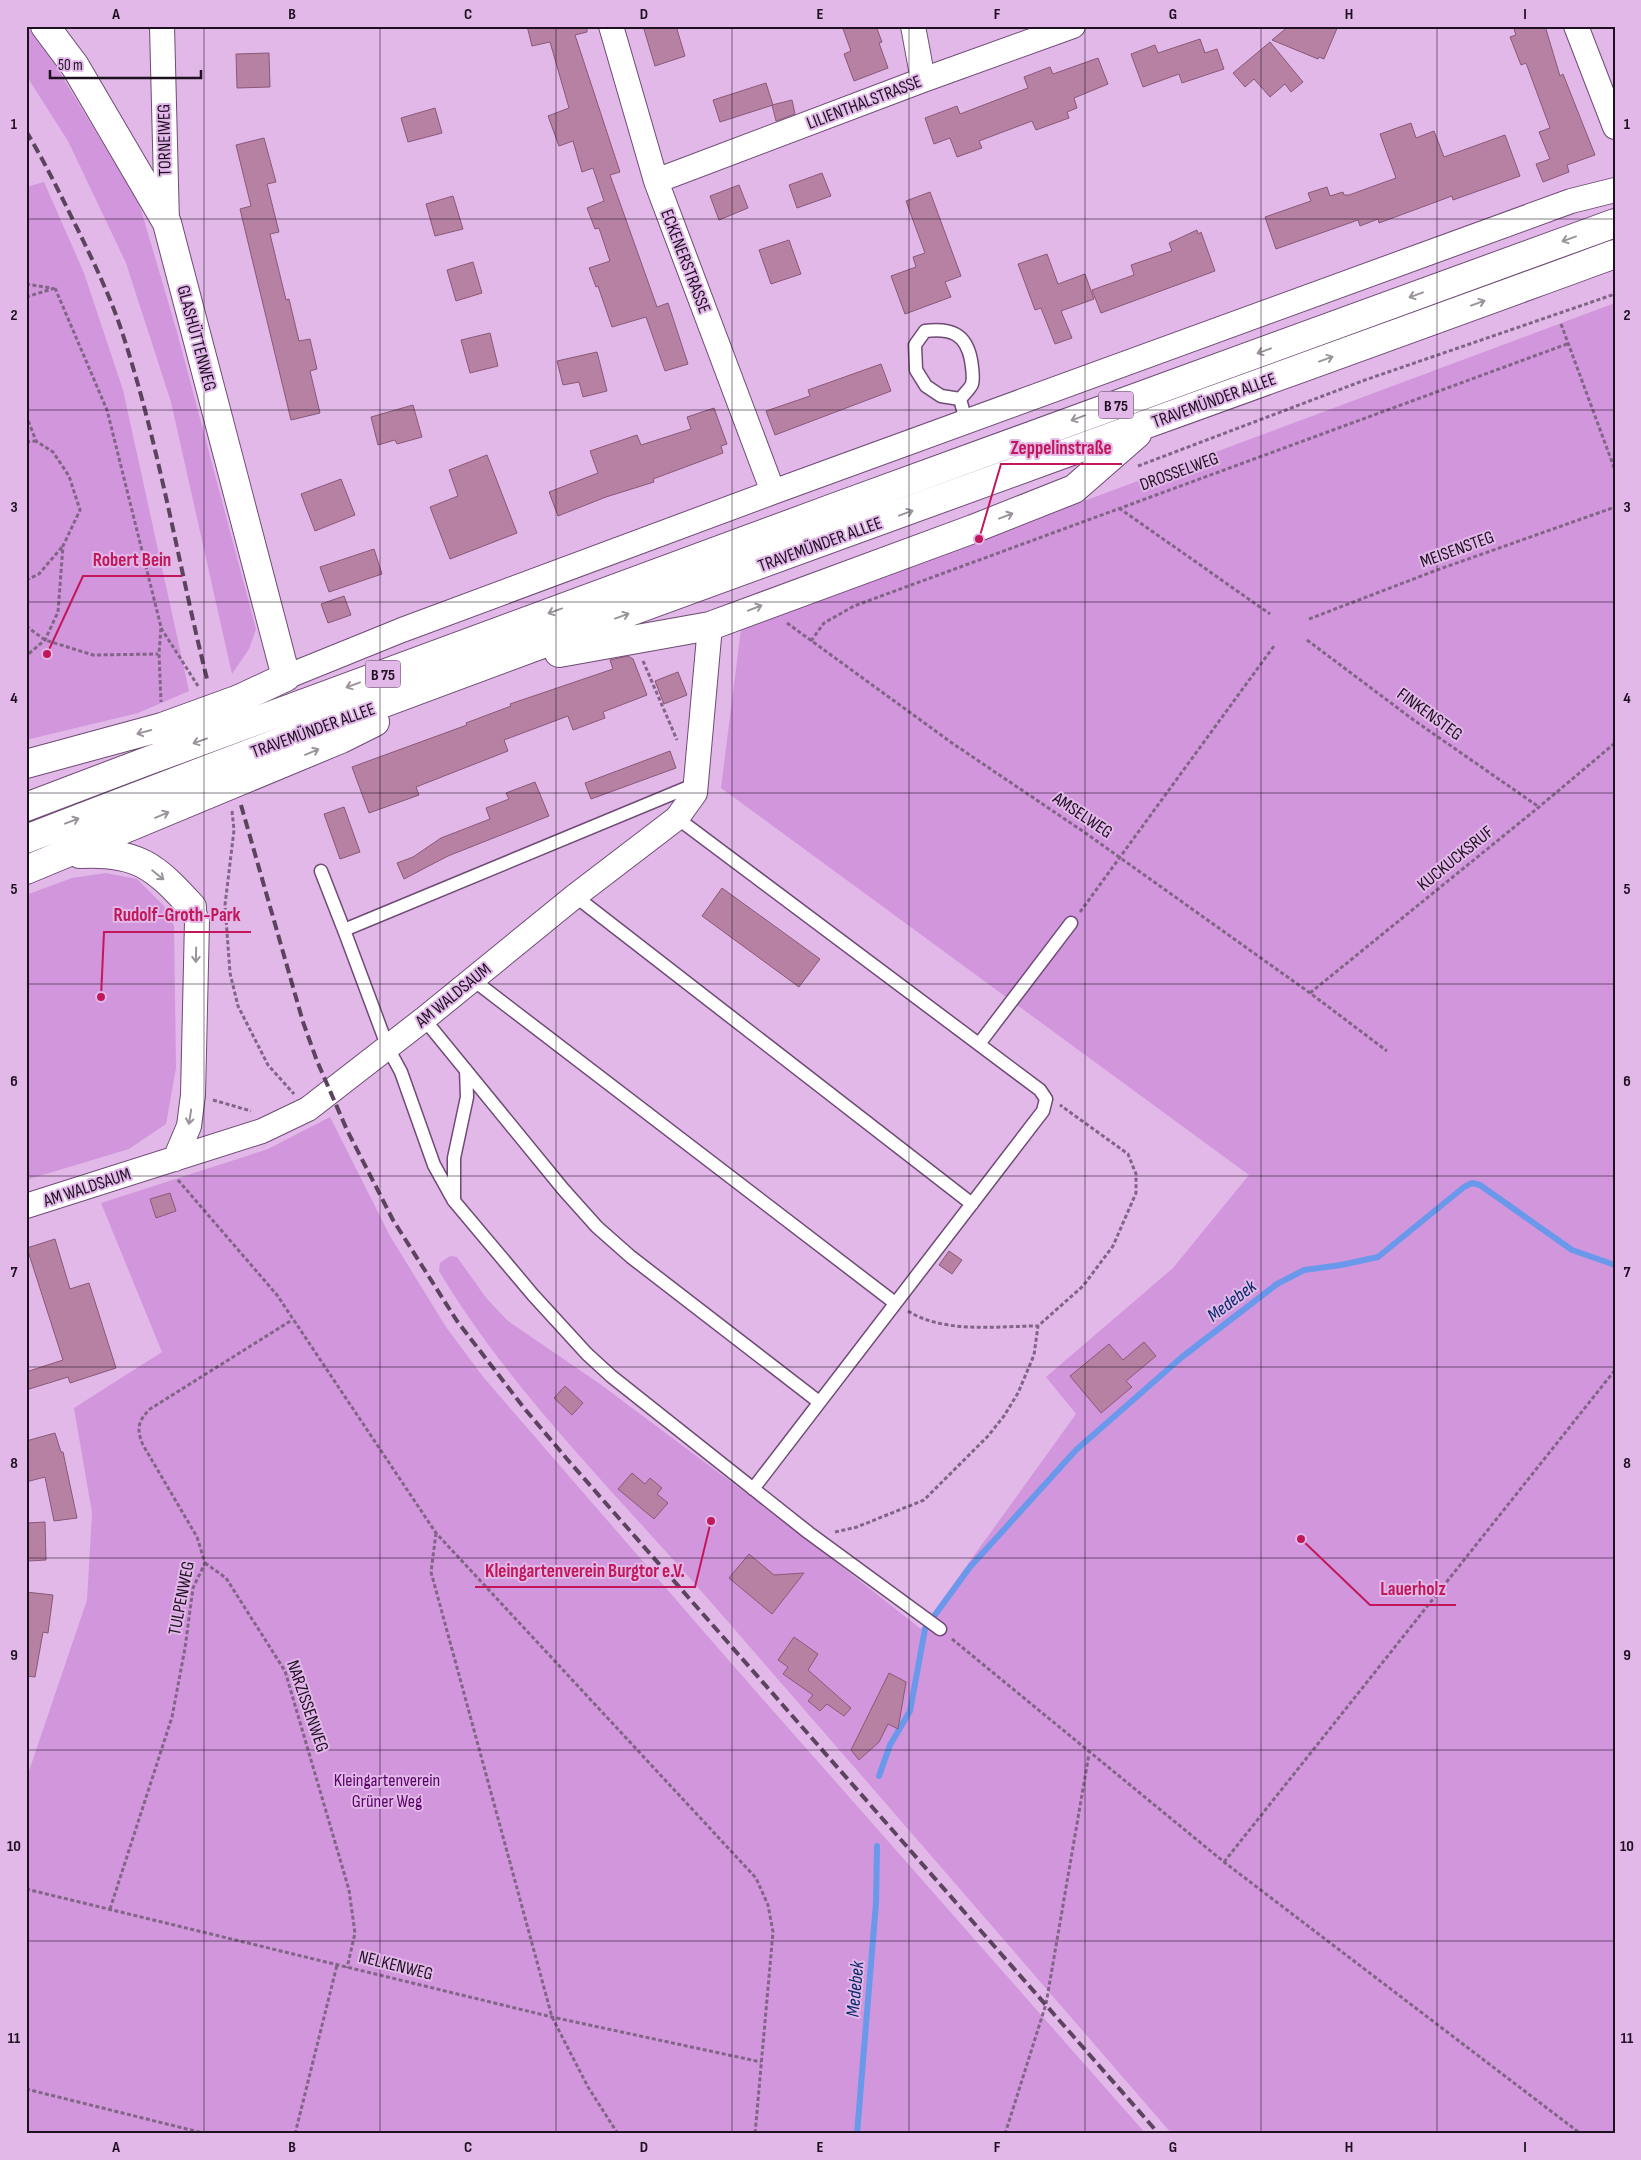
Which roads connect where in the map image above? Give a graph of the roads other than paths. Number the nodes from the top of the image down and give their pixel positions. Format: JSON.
{"nodes":[{"id":1,"x":45,"y":26,"type":"edge"},
{"id":2,"x":162,"y":26,"type":"edge"},
{"id":3,"x":610,"y":26,"type":"edge"},
{"id":4,"x":912,"y":26,"type":"edge"},
{"id":5,"x":1073,"y":26,"type":"edge"},
{"id":6,"x":1576,"y":26,"type":"edge"},
{"id":7,"x":923,"y":80,"type":"junction"},
{"id":8,"x":1615,"y":127,"type":"edge"},
{"id":9,"x":656,"y":181,"type":"junction"},
{"id":10,"x":1615,"y":190,"type":"edge"},
{"id":11,"x":1615,"y":222,"type":"edge"},
{"id":12,"x":166,"y":224,"type":"junction"},
{"id":13,"x":1615,"y":254,"type":"edge"},
{"id":14,"x":963,"y":410,"type":"junction"},
{"id":15,"x":1148,"y":424,"type":"junction"},
{"id":16,"x":773,"y":492,"type":"junction"},
{"id":17,"x":710,"y":626,"type":"junction"},
{"id":18,"x":481,"y":667,"type":"junction"},
{"id":19,"x":286,"y":678,"type":"junction"},
{"id":20,"x":150,"y":760,"type":"junction"},
{"id":21,"x":26,"y":764,"type":"edge"},
{"id":22,"x":26,"y":783,"type":"edge"},
{"id":23,"x":696,"y":784,"type":"junction"},
{"id":24,"x":26,"y":807,"type":"edge"},
{"id":25,"x":678,"y":818,"type":"junction"},
{"id":26,"x":26,"y":839,"type":"edge"},
{"id":27,"x":63,"y":855,"type":"junction"},
{"id":28,"x":26,"y":870,"type":"edge"},
{"id":29,"x":321,"y":871,"type":"dead end"},
{"id":30,"x":575,"y":896,"type":"junction"},
{"id":31,"x":192,"y":907,"type":"joint"},
{"id":32,"x":1071,"y":923,"type":"road end"},
{"id":33,"x":344,"y":930,"type":"junction"},
{"id":34,"x":472,"y":979,"type":"junction"},
{"id":35,"x":424,"y":1019,"type":"junction"},
{"id":36,"x":979,"y":1044,"type":"junction"},
{"id":37,"x":388,"y":1048,"type":"junction"},
{"id":38,"x":466,"y":1070,"type":"junction"},
{"id":39,"x":169,"y":1160,"type":"junction"},
{"id":40,"x":454,"y":1201,"type":"junction"},
{"id":41,"x":972,"y":1204,"type":"junction"},
{"id":42,"x":26,"y":1206,"type":"edge"},
{"id":43,"x":895,"y":1303,"type":"junction"},
{"id":44,"x":819,"y":1402,"type":"junction"},
{"id":45,"x":753,"y":1489,"type":"junction"},
{"id":46,"x":940,"y":1629,"type":"road end"}],
"edges":[{"from":1,"to":12,"type":"main road","name":"GLASHÜTTENWEG"},
{"from":2,"to":12,"type":"street","name":"TORNEIWEG"},
{"from":3,"to":9,"type":"street","name":"ECKENERSTRASSE"},
{"from":4,"to":7,"type":"street"},
{"from":5,"to":7,"type":"street","name":"LILIENTHALSTRASSE"},
{"from":6,"to":8,"type":"street"},
{"from":7,"to":9,"type":"street","name":"LILIENTHALSTRASSE"},
{"from":9,"to":16,"type":"street","name":"ECKENERSTRASSE"},
{"from":10,"to":14,"type":"street"},
{"from":11,"to":20,"type":"main road","name":"TRAVEMÜNDER ALLEE","number":"B 75","one_way":true},
{"from":12,"to":19,"type":"main road","name":"GLASHÜTTENWEG"},
{"from":15,"to":13,"type":"main road","name":"TRAVEMÜNDER ALLEE","number":"B 75","one_way":true},
{"from":14,"to":14,"type":"lane"},
{"from":14,"to":16,"type":"street"},
{"from":17,"to":15,"type":"main road","one_way":true},
{"from":18,"to":15,"type":"main road","name":"TRAVEMÜNDER ALLEE","number":"B 75","one_way":true},
{"from":16,"to":19,"type":"street"},
{"from":17,"to":18,"type":"main road"},
{"from":17,"to":23,"type":"street","name":"AM WALDSAUM"},
{"from":26,"to":18,"type":"main road","name":"TRAVEMÜNDER ALLEE","one_way":true},
{"from":27,"to":18,"type":"main road","number":"B 75","one_way":true},
{"from":19,"to":21,"type":"main road","one_way":true},
{"from":20,"to":22,"type":"main road","number":"B 75"},
{"from":20,"to":24,"type":"main road","name":"TRAVEMÜNDER ALLEE"},
{"from":23,"to":25,"type":"street","name":"AM WALDSAUM"},
{"from":23,"to":33,"type":"lane"},
{"from":25,"to":30,"type":"street","name":"AM WALDSAUM"},
{"from":25,"to":36,"type":"lane"},
{"from":27,"to":28,"type":"main road","number":"B 75"},
{"from":27,"to":31,"type":"main road","one_way":true},
{"from":29,"to":33,"type":"lane"},
{"from":30,"to":34,"type":"street","name":"AM WALDSAUM"},
{"from":30,"to":41,"type":"lane"},
{"from":31,"to":39,"type":"street","one_way":true},
{"from":32,"to":36,"type":"lane"},
{"from":33,"to":37,"type":"lane"},
{"from":34,"to":35,"type":"street","name":"AM WALDSAUM"},
{"from":34,"to":43,"type":"lane"},
{"from":35,"to":37,"type":"street","name":"AM WALDSAUM"},
{"from":35,"to":38,"type":"lane"},
{"from":36,"to":41,"type":"lane"},
{"from":37,"to":39,"type":"street","name":"AM WALDSAUM"},
{"from":37,"to":40,"type":"lane"},
{"from":38,"to":40,"type":"lane"},
{"from":38,"to":44,"type":"lane"},
{"from":39,"to":42,"type":"street","name":"AM WALDSAUM"},
{"from":40,"to":45,"type":"lane"},
{"from":41,"to":43,"type":"lane"},
{"from":43,"to":44,"type":"lane"},
{"from":44,"to":45,"type":"lane"},
{"from":45,"to":46,"type":"lane"}]}
